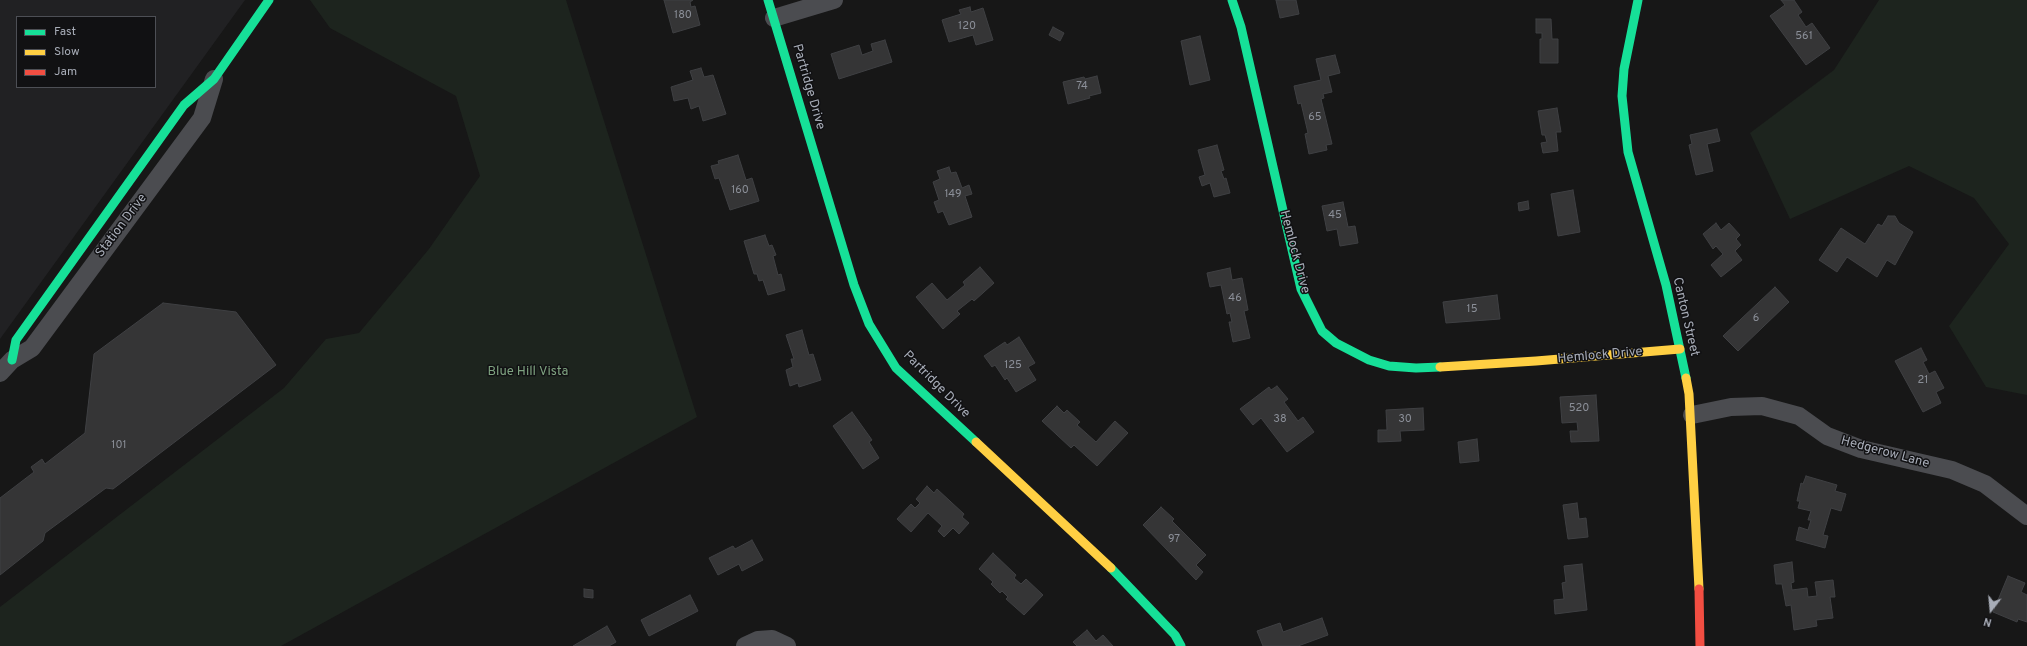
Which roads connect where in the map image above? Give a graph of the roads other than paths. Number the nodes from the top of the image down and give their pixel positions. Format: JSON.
{"nodes":[{"id":1,"x":269,"y":0,"type":"edge"},
{"id":2,"x":768,"y":0,"type":"edge"},
{"id":3,"x":834,"y":0,"type":"edge"},
{"id":4,"x":1232,"y":0,"type":"edge"},
{"id":5,"x":1638,"y":0,"type":"edge"},
{"id":6,"x":774,"y":18,"type":"junction"},
{"id":7,"x":214,"y":79,"type":"joint"},
{"id":8,"x":1680,"y":350,"type":"junction"},
{"id":9,"x":6,"y":366,"type":"edge"},
{"id":10,"x":1692,"y":415,"type":"junction"},
{"id":11,"x":2027,"y":516,"type":"edge"},
{"id":12,"x":779,"y":642,"type":"edge"},
{"id":13,"x":745,"y":646,"type":"edge"},
{"id":14,"x":1181,"y":646,"type":"edge"},
{"id":15,"x":1700,"y":646,"type":"edge"}],
"edges":[{"from":1,"to":7,"type":"street","name":"Station Drive"},
{"from":2,"to":6,"type":"street","name":"Partridge Drive"},
{"from":3,"to":6,"type":"street"},
{"from":4,"to":8,"type":"street","name":"Hemlock Drive"},
{"from":5,"to":8,"type":"street","name":"Canton Street"},
{"from":6,"to":14,"type":"street","name":"Partridge Drive"},
{"from":7,"to":9,"type":"street","name":"Station Drive"},
{"from":8,"to":10,"type":"street","name":"Canton Street"},
{"from":10,"to":11,"type":"street","name":"Hedgerow Lane"},
{"from":10,"to":15,"type":"street","name":"Canton Street"},
{"from":12,"to":13,"type":"street"}]}
